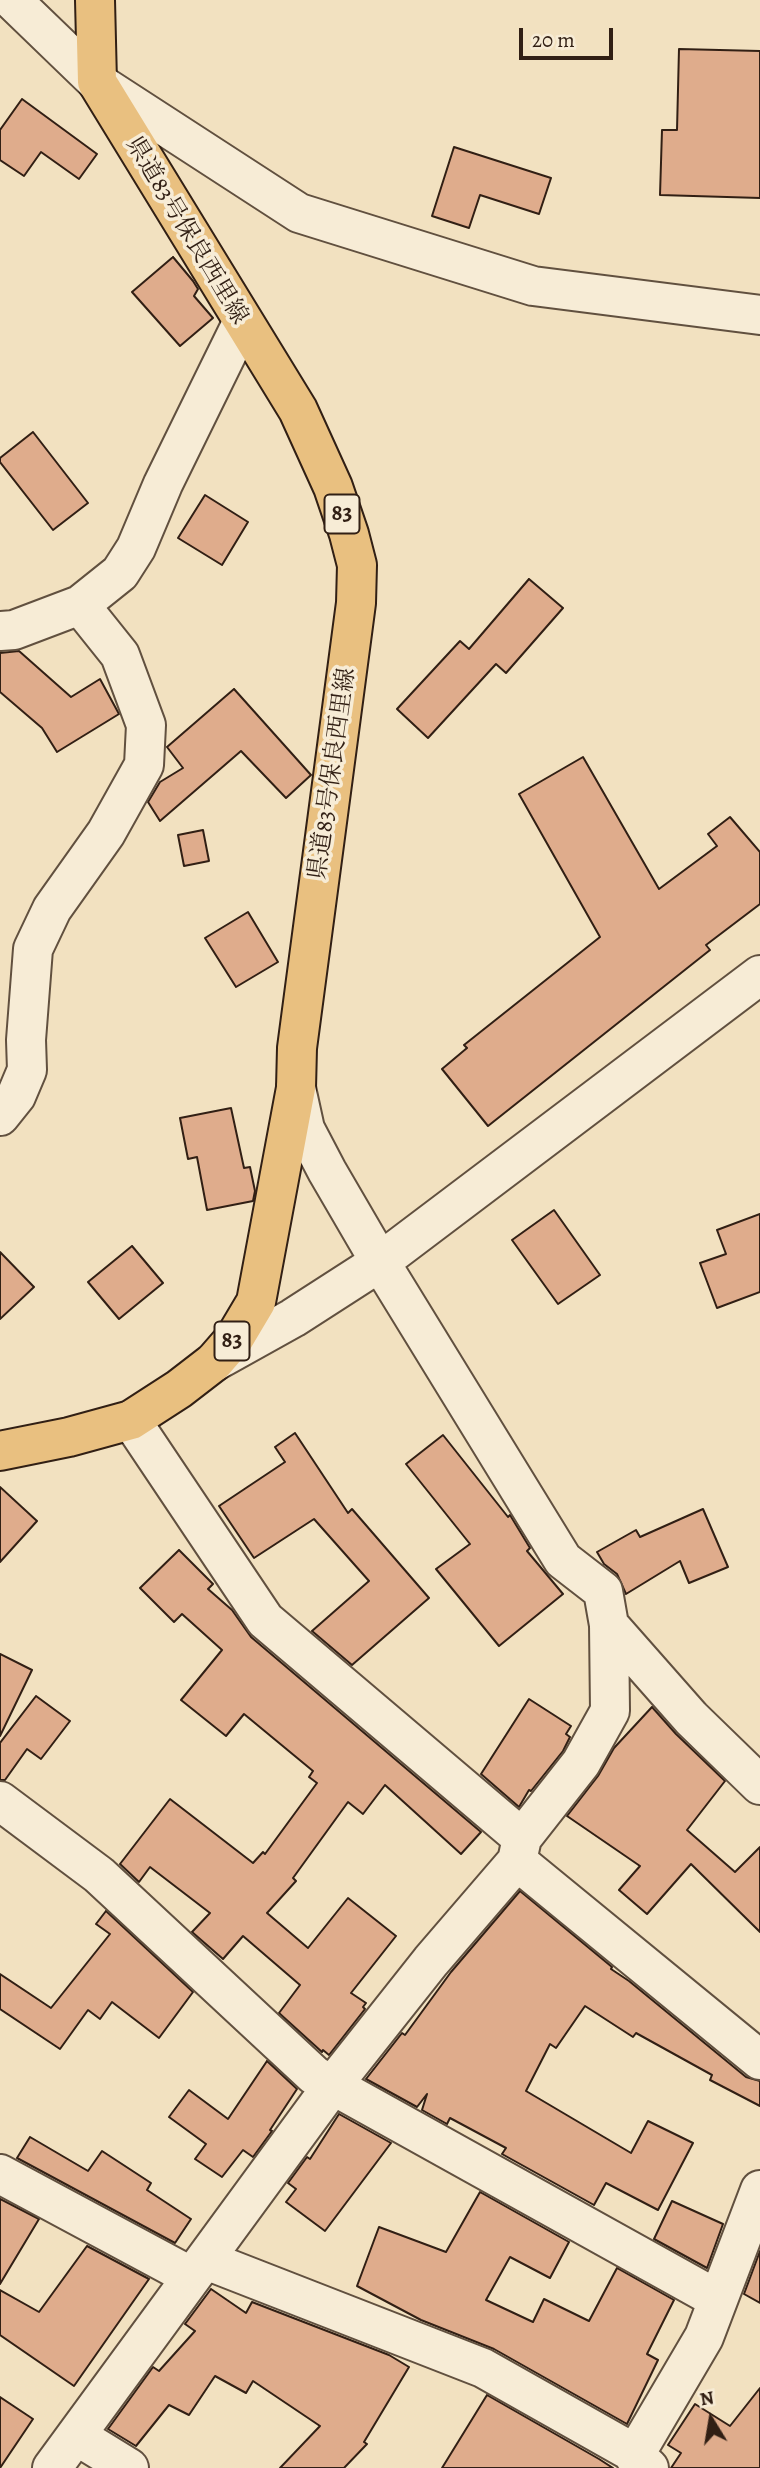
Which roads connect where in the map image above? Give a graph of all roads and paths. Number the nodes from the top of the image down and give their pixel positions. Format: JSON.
{"nodes":[{"id":1,"x":12,"y":0,"type":"edge"},
{"id":2,"x":94,"y":0,"type":"edge"},
{"id":3,"x":97,"y":82,"type":"junction"},
{"id":4,"x":760,"y":315,"type":"edge"},
{"id":5,"x":242,"y":323,"type":"junction"},
{"id":6,"x":80,"y":605,"type":"junction"},
{"id":7,"x":0,"y":631,"type":"edge"},
{"id":8,"x":760,"y":975,"type":"edge"},
{"id":9,"x":296,"y":1088,"type":"junction"},
{"id":10,"x":0,"y":1116,"type":"edge"},
{"id":11,"x":380,"y":1262,"type":"junction"},
{"id":12,"x":214,"y":1362,"type":"junction"},
{"id":13,"x":131,"y":1420,"type":"junction"},
{"id":14,"x":0,"y":1449,"type":"edge"},
{"id":15,"x":609,"y":1625,"type":"junction"},
{"id":16,"x":760,"y":1785,"type":"edge"},
{"id":17,"x":0,"y":1801,"type":"edge"},
{"id":18,"x":520,"y":1849,"type":"junction"},
{"id":19,"x":760,"y":2060,"type":"edge"},
{"id":20,"x":332,"y":2085,"type":"junction"},
{"id":21,"x":0,"y":2174,"type":"edge"},
{"id":22,"x":760,"y":2190,"type":"edge"},
{"id":23,"x":199,"y":2268,"type":"junction"},
{"id":24,"x":717,"y":2299,"type":"junction"},
{"id":25,"x":76,"y":2436,"type":"junction"},
{"id":26,"x":641,"y":2462,"type":"edge"},
{"id":27,"x":52,"y":2468,"type":"edge"},
{"id":28,"x":130,"y":2468,"type":"edge"}],
"edges":[{"from":1,"to":3,"type":"street"},
{"from":2,"to":3,"type":"main road","name":"県道83号保良西里線","number":"83"},
{"from":3,"to":4,"type":"street"},
{"from":3,"to":5,"type":"main road","name":"県道83号保良西里線","number":"83"},
{"from":5,"to":6,"type":"street"},
{"from":5,"to":9,"type":"main road","name":"県道83号保良西里線","number":"83"},
{"from":6,"to":7,"type":"street"},
{"from":6,"to":10,"type":"street"},
{"from":8,"to":11,"type":"street"},
{"from":9,"to":11,"type":"street"},
{"from":9,"to":12,"type":"main road","name":"県道83号保良西里線","number":"83"},
{"from":11,"to":12,"type":"street"},
{"from":11,"to":15,"type":"street"},
{"from":12,"to":13,"type":"main road","name":"県道83号保良西里線","number":"83"},
{"from":13,"to":14,"type":"main road","name":"県道83号保良西里線","number":"83"},
{"from":13,"to":18,"type":"street"},
{"from":15,"to":16,"type":"street"},
{"from":15,"to":18,"type":"street"},
{"from":17,"to":20,"type":"street"},
{"from":18,"to":19,"type":"street"},
{"from":18,"to":20,"type":"street"},
{"from":20,"to":23,"type":"street"},
{"from":20,"to":24,"type":"street"},
{"from":21,"to":23,"type":"street"},
{"from":22,"to":24,"type":"street"},
{"from":23,"to":25,"type":"street"},
{"from":23,"to":26,"type":"street"},
{"from":24,"to":26,"type":"street"},
{"from":25,"to":27,"type":"street"},
{"from":25,"to":28,"type":"street"}]}
